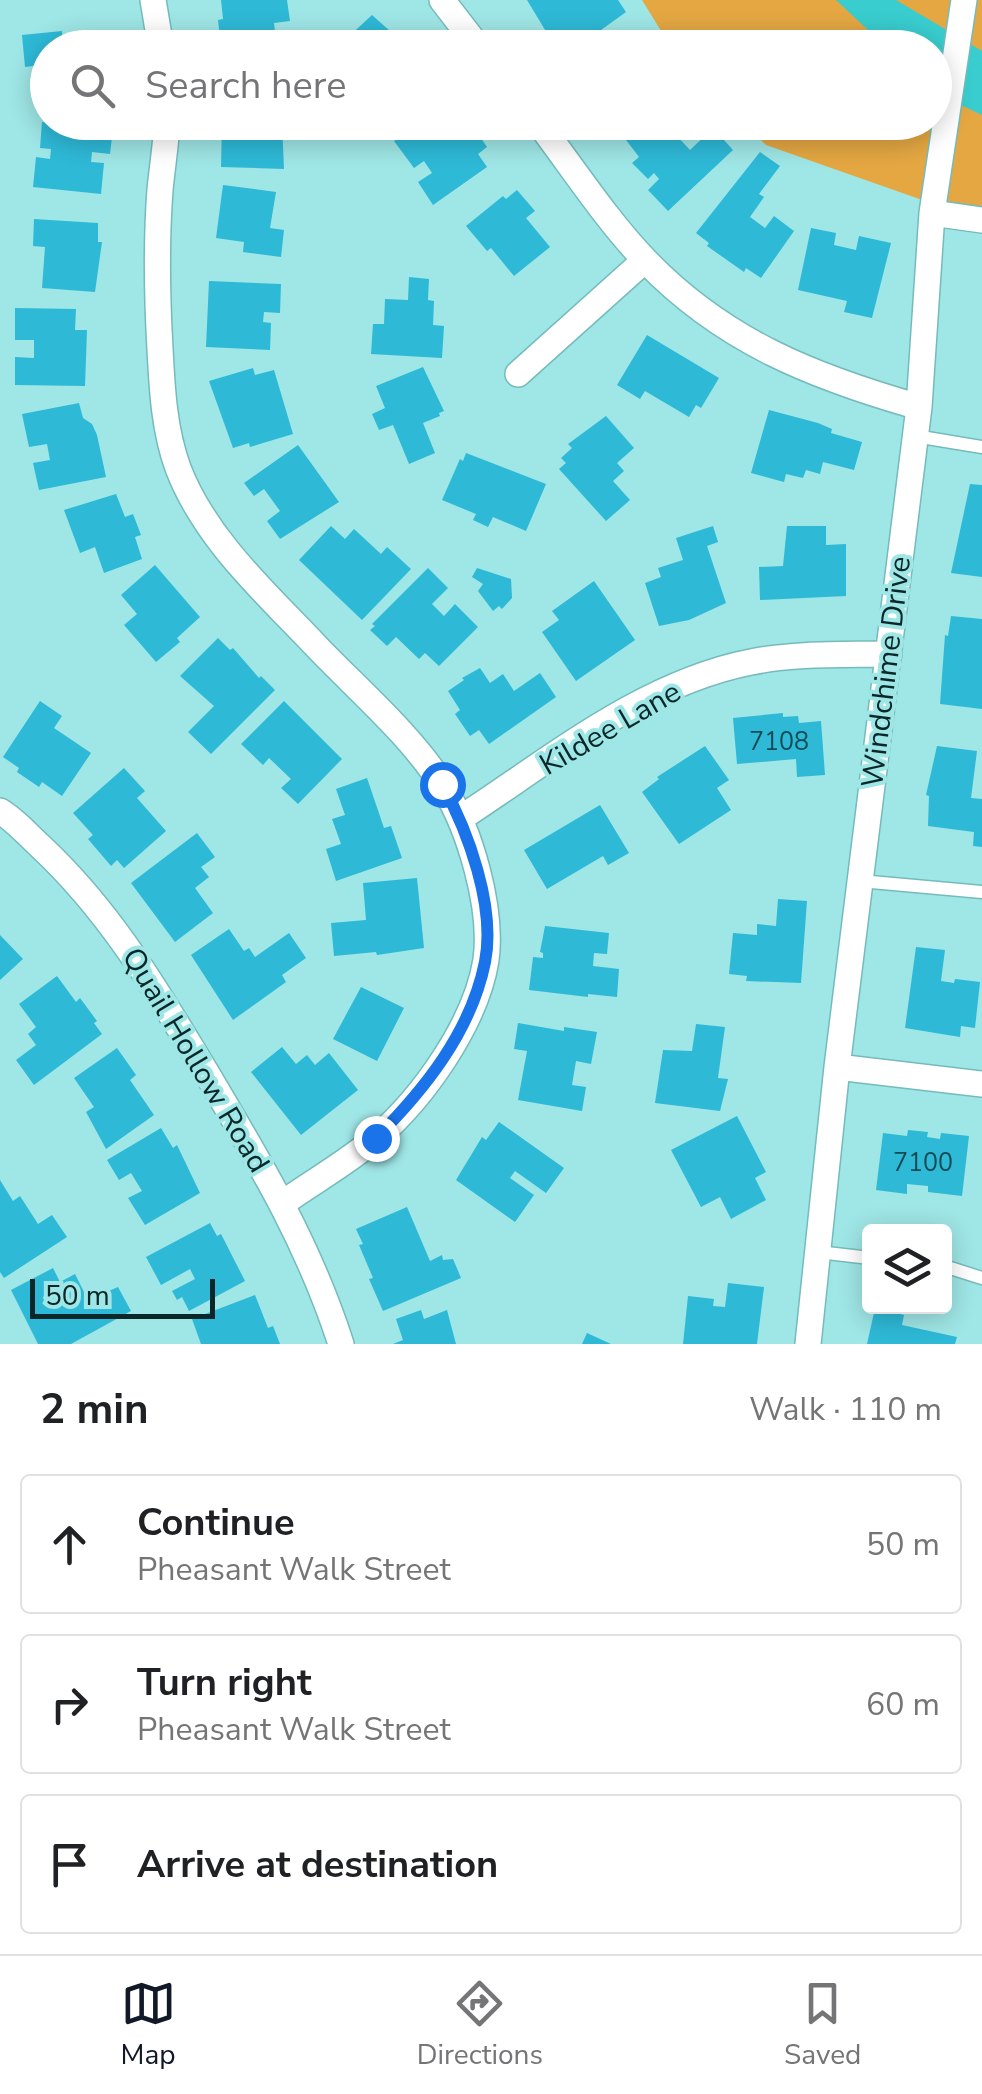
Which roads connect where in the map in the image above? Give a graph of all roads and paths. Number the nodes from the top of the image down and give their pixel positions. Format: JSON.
{"nodes":[{"id":1,"x":154,"y":0,"type":"edge"},
{"id":2,"x":442,"y":0,"type":"edge"},
{"id":3,"x":964,"y":0,"type":"edge"},
{"id":4,"x":158,"y":30,"type":"edge"},
{"id":5,"x":465,"y":30,"type":"edge"},
{"id":6,"x":952,"y":80,"type":"edge"},
{"id":7,"x":165,"y":140,"type":"edge"},
{"id":8,"x":552,"y":140,"type":"edge"},
{"id":9,"x":943,"y":140,"type":"edge"},
{"id":10,"x":932,"y":213,"type":"junction"},
{"id":11,"x":982,"y":220,"type":"edge"},
{"id":12,"x":645,"y":260,"type":"junction"},
{"id":13,"x":518,"y":374,"type":"dead end"},
{"id":14,"x":919,"y":406,"type":"junction"},
{"id":15,"x":916,"y":436,"type":"junction"},
{"id":16,"x":982,"y":447,"type":"edge"},
{"id":17,"x":889,"y":654,"type":"junction"},
{"id":18,"x":0,"y":811,"type":"edge"},
{"id":19,"x":460,"y":818,"type":"junction"},
{"id":20,"x":860,"y":881,"type":"junction"},
{"id":21,"x":982,"y":892,"type":"edge"},
{"id":22,"x":837,"y":1067,"type":"junction"},
{"id":23,"x":982,"y":1084,"type":"edge"},
{"id":24,"x":283,"y":1202,"type":"junction"},
{"id":25,"x":818,"y":1252,"type":"junction"},
{"id":26,"x":862,"y":1257,"type":"edge"},
{"id":27,"x":952,"y":1269,"type":"edge"},
{"id":28,"x":982,"y":1278,"type":"edge"},
{"id":29,"x":341,"y":1344,"type":"edge"},
{"id":30,"x":808,"y":1344,"type":"edge"}],
"edges":[{"from":1,"to":4,"type":"street"},
{"from":2,"to":5,"type":"street"},
{"from":3,"to":6,"type":"street","name":"Windchime Drive"},
{"from":7,"to":19,"type":"street"},
{"from":8,"to":12,"type":"street"},
{"from":9,"to":10,"type":"street","name":"Windchime Drive"},
{"from":10,"to":11,"type":"street"},
{"from":10,"to":14,"type":"street","name":"Windchime Drive"},
{"from":12,"to":13,"type":"street"},
{"from":12,"to":14,"type":"street"},
{"from":14,"to":15,"type":"street","name":"Windchime Drive"},
{"from":15,"to":16,"type":"lane"},
{"from":15,"to":17,"type":"street","name":"Windchime Drive"},
{"from":17,"to":19,"type":"street","name":"Kildee Lane"},
{"from":17,"to":20,"type":"street","name":"Windchime Drive"},
{"from":18,"to":24,"type":"street","name":"Quail Hollow Road"},
{"from":19,"to":24,"type":"street"},
{"from":20,"to":21,"type":"lane"},
{"from":20,"to":22,"type":"street","name":"Windchime Drive"},
{"from":22,"to":23,"type":"street"},
{"from":22,"to":25,"type":"street","name":"Windchime Drive"},
{"from":24,"to":29,"type":"street","name":"Quail Hollow Road"},
{"from":25,"to":26,"type":"lane"},
{"from":25,"to":30,"type":"street","name":"Windchime Drive"},
{"from":27,"to":28,"type":"lane"}]}
